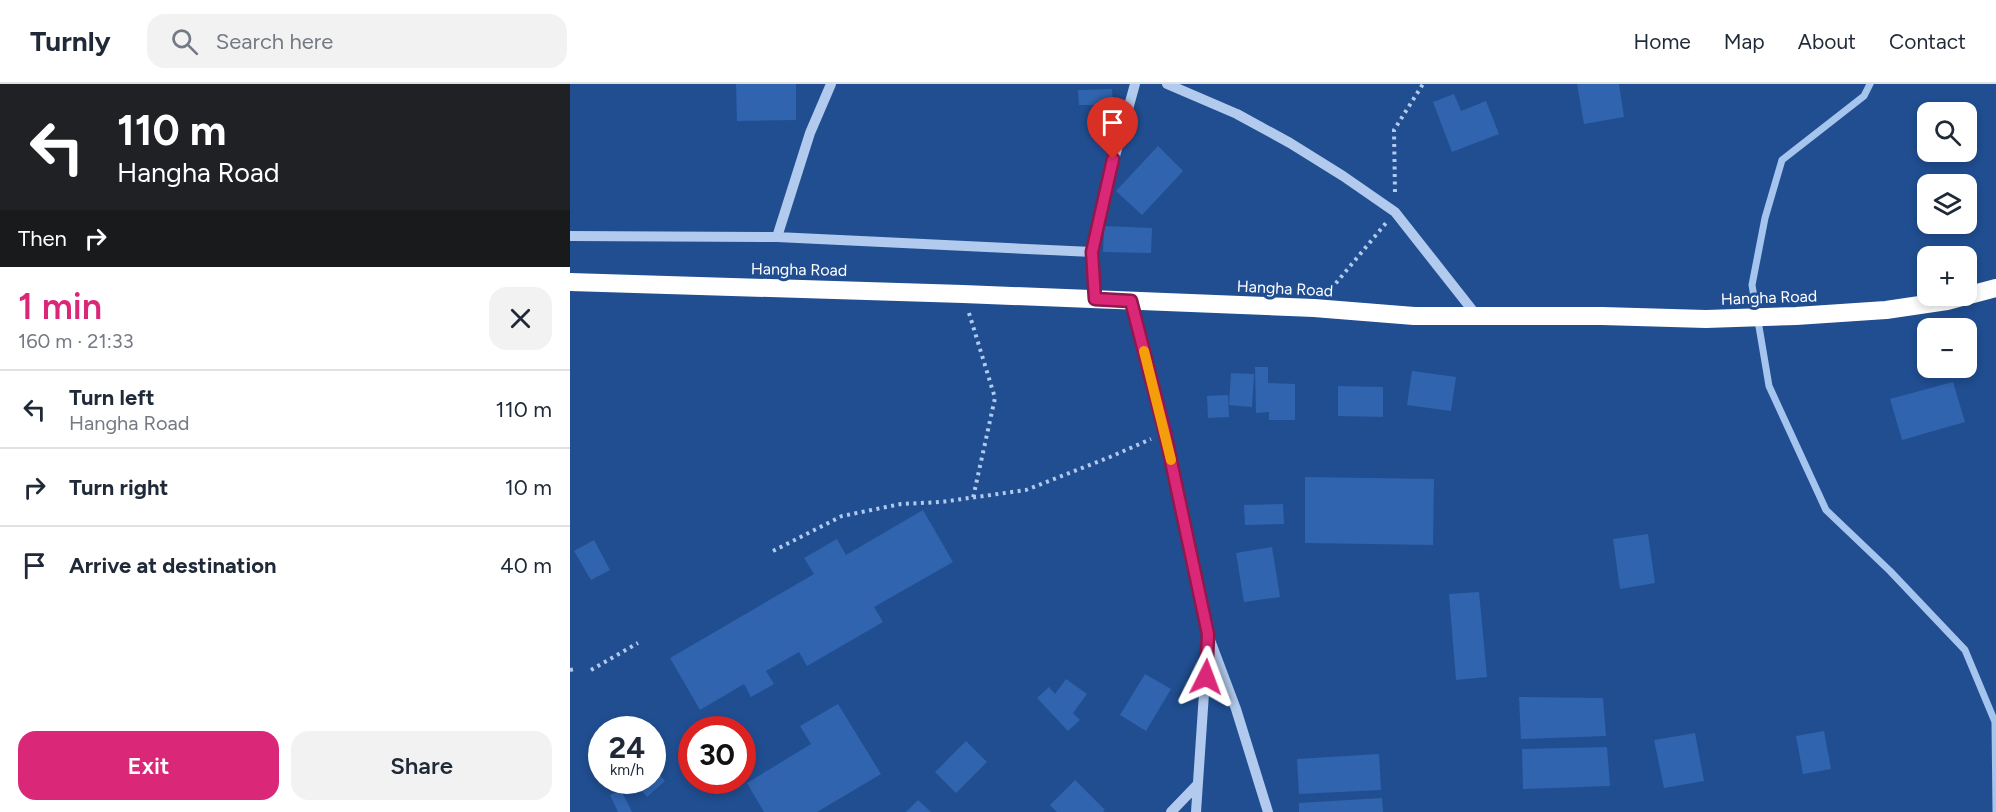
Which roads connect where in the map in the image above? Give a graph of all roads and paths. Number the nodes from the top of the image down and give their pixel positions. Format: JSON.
{"nodes":[{"id":1,"x":831,"y":84,"type":"edge"},
{"id":2,"x":1135,"y":84,"type":"edge"},
{"id":3,"x":1167,"y":84,"type":"edge"},
{"id":4,"x":570,"y":236,"type":"edge"},
{"id":5,"x":777,"y":237,"type":"junction"},
{"id":6,"x":1092,"y":252,"type":"junction"},
{"id":7,"x":570,"y":282,"type":"edge"},
{"id":8,"x":1996,"y":288,"type":"edge"},
{"id":9,"x":963,"y":294,"type":"junction"},
{"id":10,"x":1095,"y":299,"type":"junction"},
{"id":11,"x":1131,"y":301,"type":"junction"},
{"id":12,"x":1477,"y":316,"type":"junction"},
{"id":13,"x":1165,"y":433,"type":"junction"},
{"id":14,"x":973,"y":498,"type":"junction"},
{"id":15,"x":773,"y":550,"type":"dead end"},
{"id":16,"x":1208,"y":634,"type":"junction"},
{"id":17,"x":638,"y":643,"type":"dead end"},
{"id":18,"x":591,"y":670,"type":"dead end"},
{"id":19,"x":1197,"y":784,"type":"junction"},
{"id":20,"x":1171,"y":812,"type":"edge"},
{"id":21,"x":1196,"y":812,"type":"edge"},
{"id":22,"x":1268,"y":812,"type":"edge"}],
"edges":[{"from":1,"to":5,"type":"street"},
{"from":2,"to":6,"type":"street"},
{"from":3,"to":12,"type":"street"},
{"from":4,"to":5,"type":"street"},
{"from":5,"to":6,"type":"street"},
{"from":6,"to":10,"type":"street"},
{"from":7,"to":9,"type":"highway","name":"Hangha Road"},
{"from":8,"to":12,"type":"highway","name":"Hangha Road"},
{"from":9,"to":10,"type":"highway","name":"Hangha Road"},
{"from":9,"to":14,"type":"path"},
{"from":10,"to":11,"type":"highway","name":"Hangha Road"},
{"from":11,"to":12,"type":"highway","name":"Hangha Road"},
{"from":11,"to":13,"type":"street"},
{"from":13,"to":14,"type":"path"},
{"from":13,"to":16,"type":"street"},
{"from":14,"to":15,"type":"path"},
{"from":16,"to":19,"type":"street"},
{"from":16,"to":22,"type":"street"},
{"from":17,"to":18,"type":"path"},
{"from":19,"to":20,"type":"street"},
{"from":19,"to":21,"type":"street"}]}
